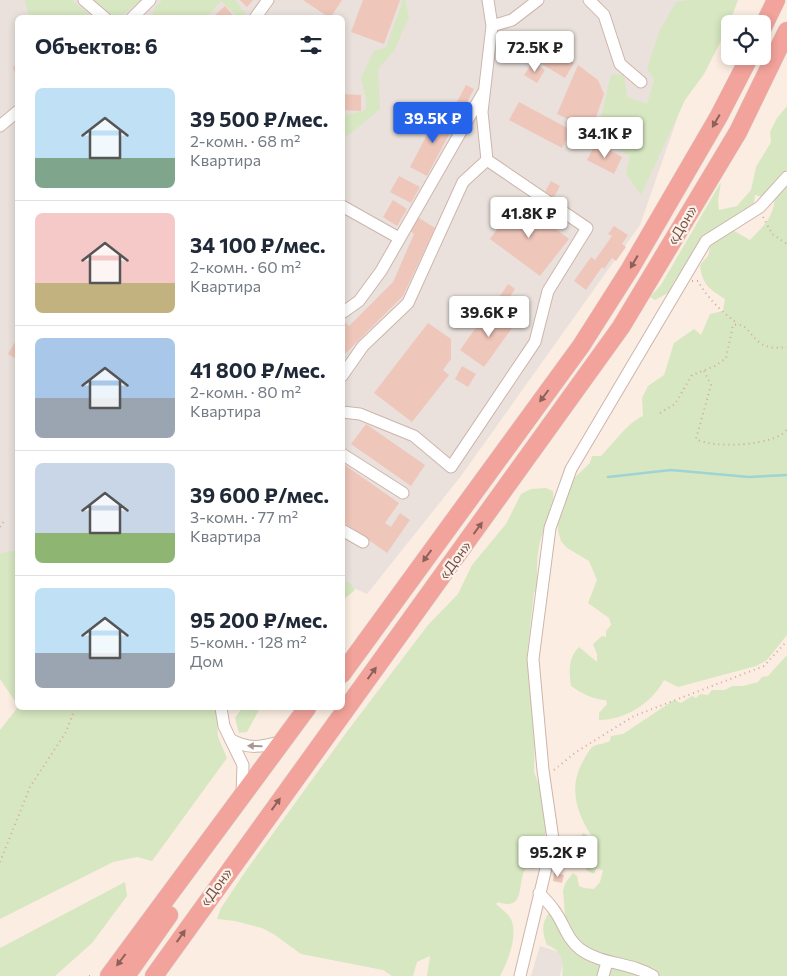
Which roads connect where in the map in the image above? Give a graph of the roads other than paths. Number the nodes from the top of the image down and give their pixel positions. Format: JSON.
{"nodes":[{"id":1,"x":84,"y":0,"type":"edge"},
{"id":2,"x":150,"y":0,"type":"edge"},
{"id":3,"x":268,"y":0,"type":"edge"},
{"id":4,"x":488,"y":0,"type":"edge"},
{"id":5,"x":538,"y":0,"type":"edge"},
{"id":6,"x":589,"y":0,"type":"edge"},
{"id":7,"x":776,"y":0,"type":"edge"},
{"id":8,"x":102,"y":15,"type":"edge"},
{"id":9,"x":137,"y":15,"type":"edge"},
{"id":10,"x":256,"y":15,"type":"edge"},
{"id":11,"x":769,"y":15,"type":"edge"},
{"id":12,"x":492,"y":26,"type":"junction"},
{"id":13,"x":787,"y":31,"type":"edge"},
{"id":14,"x":745,"y":65,"type":"edge"},
{"id":15,"x":641,"y":82,"type":"dead end"},
{"id":16,"x":484,"y":91,"type":"junction"},
{"id":17,"x":9,"y":114,"type":"edge"},
{"id":18,"x":0,"y":126,"type":"edge"},
{"id":19,"x":487,"y":160,"type":"junction"},
{"id":20,"x":787,"y":177,"type":"edge"},
{"id":21,"x":345,"y":208,"type":"edge"},
{"id":22,"x":399,"y":238,"type":"junction"},
{"id":23,"x":345,"y":311,"type":"edge"},
{"id":24,"x":345,"y":372,"type":"edge"},
{"id":25,"x":345,"y":412,"type":"edge"},
{"id":26,"x":345,"y":456,"type":"edge"},
{"id":27,"x":402,"y":493,"type":"dead end"},
{"id":28,"x":345,"y":532,"type":"edge"},
{"id":29,"x":363,"y":542,"type":"dead end"},
{"id":30,"x":345,"y":670,"type":"edge"},
{"id":31,"x":222,"y":710,"type":"edge"},
{"id":32,"x":305,"y":710,"type":"edge"},
{"id":33,"x":318,"y":710,"type":"edge"},
{"id":34,"x":229,"y":738,"type":"junction"},
{"id":35,"x":282,"y":741,"type":"junction"},
{"id":36,"x":242,"y":793,"type":"junction"},
{"id":37,"x":539,"y":892,"type":"junction"},
{"id":38,"x":607,"y":962,"type":"junction"},
{"id":39,"x":109,"y":976,"type":"edge"},
{"id":40,"x":126,"y":976,"type":"edge"},
{"id":41,"x":154,"y":976,"type":"edge"},
{"id":42,"x":520,"y":976,"type":"edge"},
{"id":43,"x":604,"y":976,"type":"edge"},
{"id":44,"x":653,"y":976,"type":"edge"}],
"edges":[{"from":1,"to":8,"type":"street"},
{"from":2,"to":9,"type":"street"},
{"from":3,"to":10,"type":"street"},
{"from":4,"to":12,"type":"street"},
{"from":5,"to":12,"type":"street"},
{"from":6,"to":15,"type":"street"},
{"from":7,"to":11,"type":"highway"},
{"from":12,"to":16,"type":"street"},
{"from":41,"to":13,"type":"highway","name":"«Дон»","one_way":true},
{"from":14,"to":30,"type":"highway","one_way":true},
{"from":16,"to":19,"type":"street"},
{"from":16,"to":22,"type":"street"},
{"from":17,"to":18,"type":"street"},
{"from":19,"to":24,"type":"street"},
{"from":19,"to":25,"type":"street"},
{"from":20,"to":37,"type":"street"},
{"from":21,"to":22,"type":"street"},
{"from":22,"to":23,"type":"street"},
{"from":26,"to":27,"type":"street"},
{"from":28,"to":29,"type":"street"},
{"from":31,"to":34,"type":"street"},
{"from":32,"to":35,"type":"highway"},
{"from":33,"to":40,"type":"highway"},
{"from":35,"to":34,"type":"street","one_way":true},
{"from":34,"to":36,"type":"street"},
{"from":35,"to":36,"type":"highway"},
{"from":36,"to":39,"type":"highway","one_way":true},
{"from":37,"to":38,"type":"street"},
{"from":37,"to":42,"type":"street"},
{"from":38,"to":43,"type":"street"},
{"from":38,"to":44,"type":"street"}]}
